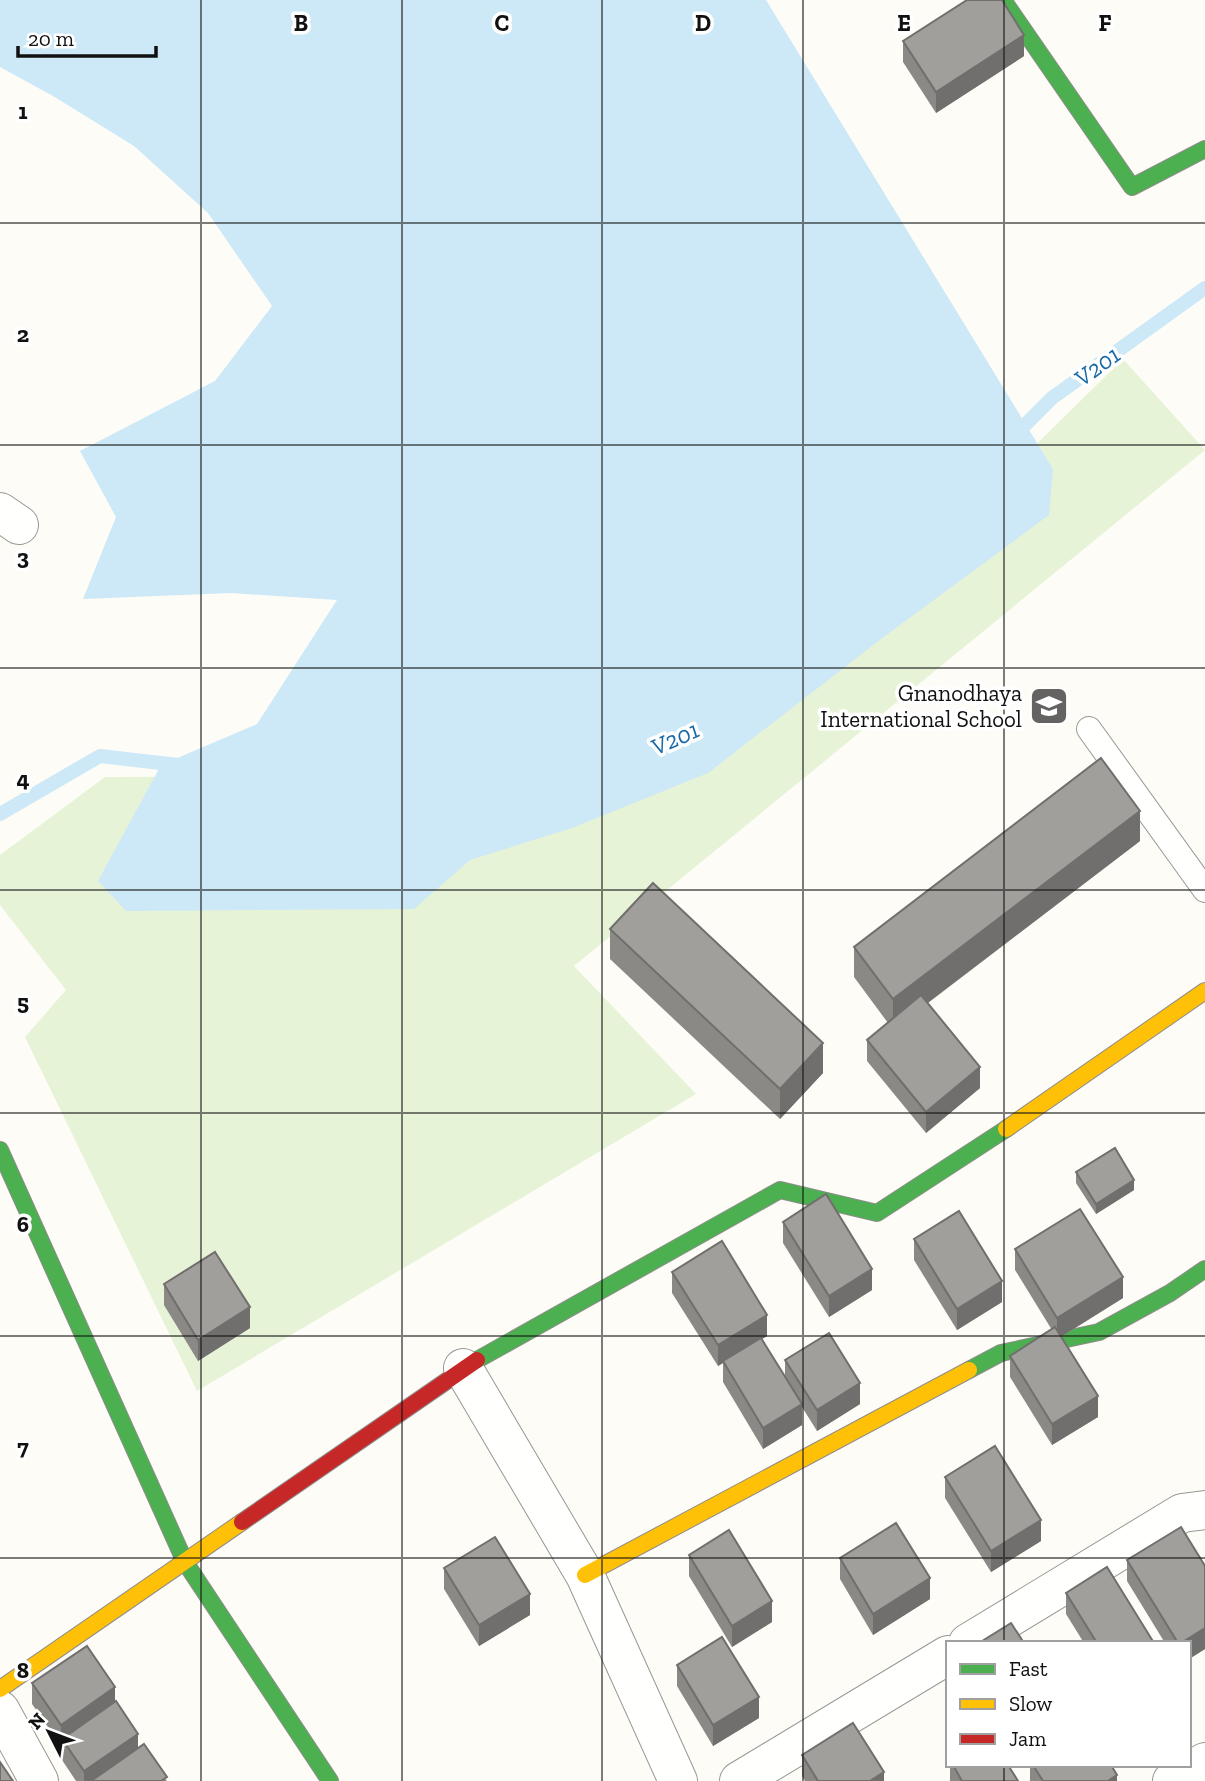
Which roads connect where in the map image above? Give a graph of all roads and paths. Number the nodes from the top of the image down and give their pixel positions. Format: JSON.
{"nodes":[{"id":1,"x":1003,"y":0,"type":"edge"},
{"id":2,"x":1205,"y":149,"type":"edge"},
{"id":3,"x":1089,"y":729,"type":"dead end"},
{"id":4,"x":1205,"y":890,"type":"edge"},
{"id":5,"x":1205,"y":990,"type":"edge"},
{"id":6,"x":0,"y":1150,"type":"edge"},
{"id":7,"x":1205,"y":1269,"type":"edge"},
{"id":8,"x":463,"y":1368,"type":"junction"},
{"id":9,"x":1205,"y":1510,"type":"edge"},
{"id":10,"x":185,"y":1562,"type":"junction"},
{"id":11,"x":586,"y":1575,"type":"junction"},
{"id":12,"x":971,"y":1641,"type":"edge"},
{"id":13,"x":946,"y":1656,"type":"edge"},
{"id":14,"x":0,"y":1689,"type":"edge"},
{"id":15,"x":0,"y":1710,"type":"edge"},
{"id":16,"x":1205,"y":1762,"type":"edge"},
{"id":17,"x":39,"y":1781,"type":"edge"},
{"id":18,"x":330,"y":1781,"type":"edge"},
{"id":19,"x":678,"y":1781,"type":"edge"},
{"id":20,"x":739,"y":1781,"type":"edge"},
{"id":21,"x":1172,"y":1781,"type":"edge"}],
"edges":[{"from":1,"to":2,"type":"street"},
{"from":3,"to":4,"type":"lane"},
{"from":5,"to":8,"type":"street"},
{"from":6,"to":10,"type":"street"},
{"from":7,"to":11,"type":"street"},
{"from":8,"to":10,"type":"street"},
{"from":8,"to":11,"type":"street"},
{"from":9,"to":12,"type":"street"},
{"from":10,"to":14,"type":"street"},
{"from":10,"to":18,"type":"street"},
{"from":11,"to":19,"type":"street"},
{"from":13,"to":20,"type":"street"},
{"from":15,"to":17,"type":"street"},
{"from":16,"to":21,"type":"street"}]}
